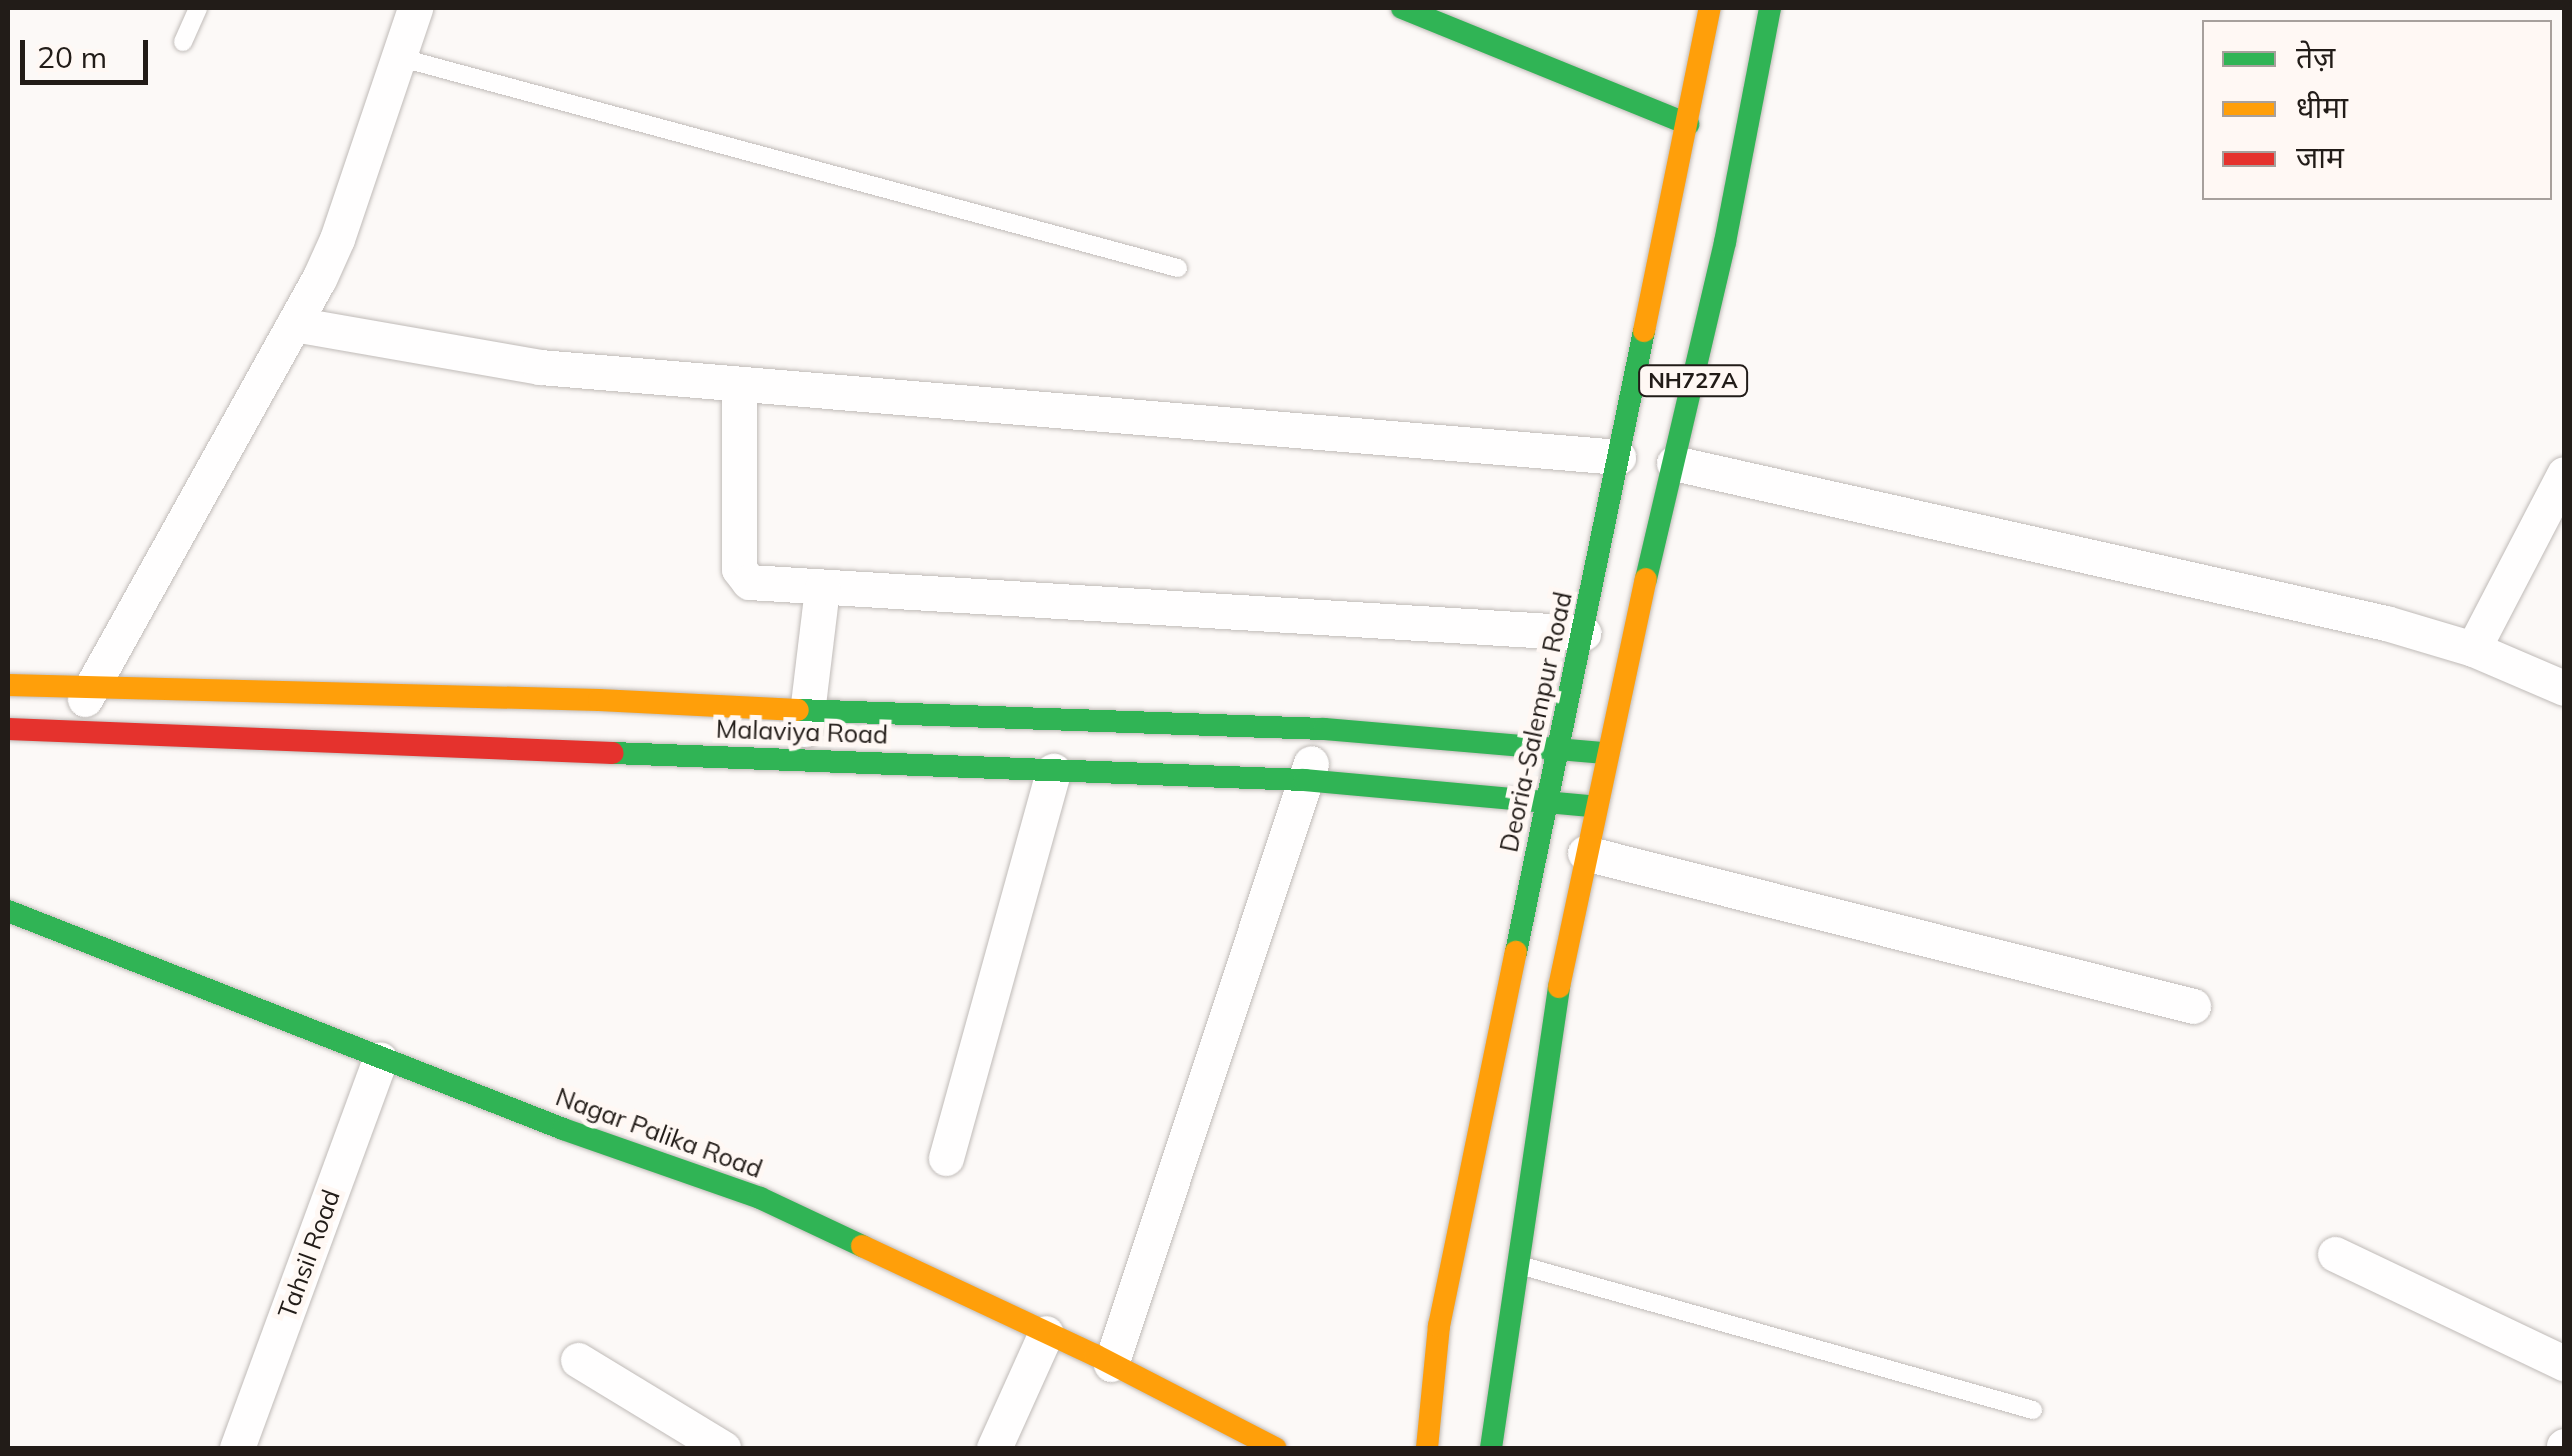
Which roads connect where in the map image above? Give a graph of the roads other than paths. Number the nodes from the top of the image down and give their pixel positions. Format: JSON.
{"nodes":[{"id":1,"x":198,"y":8,"type":"edge"},
{"id":2,"x":416,"y":8,"type":"edge"},
{"id":3,"x":1402,"y":8,"type":"edge"},
{"id":4,"x":1710,"y":8,"type":"edge"},
{"id":5,"x":1770,"y":8,"type":"edge"},
{"id":6,"x":183,"y":42,"type":"dead end"},
{"id":7,"x":398,"y":57,"type":"junction"},
{"id":8,"x":1688,"y":124,"type":"junction"},
{"id":9,"x":1178,"y":268,"type":"dead end"},
{"id":10,"x":294,"y":324,"type":"junction"},
{"id":11,"x":740,"y":384,"type":"junction"},
{"id":12,"x":1618,"y":457,"type":"junction"},
{"id":13,"x":1674,"y":463,"type":"junction"},
{"id":14,"x":2564,"y":474,"type":"edge"},
{"id":15,"x":822,"y":588,"type":"junction"},
{"id":16,"x":1583,"y":633,"type":"junction"},
{"id":17,"x":2473,"y":648,"type":"junction"},
{"id":18,"x":93,"y":684,"type":"junction"},
{"id":19,"x":8,"y":685,"type":"edge"},
{"id":20,"x":2564,"y":688,"type":"edge"},
{"id":21,"x":807,"y":711,"type":"junction"},
{"id":22,"x":8,"y":729,"type":"edge"},
{"id":23,"x":1324,"y":729,"type":"junction"},
{"id":24,"x":68,"y":734,"type":"junction"},
{"id":25,"x":1559,"y":749,"type":"junction"},
{"id":26,"x":1606,"y":753,"type":"junction"},
{"id":27,"x":801,"y":760,"type":"junction"},
{"id":28,"x":1052,"y":771,"type":"junction"},
{"id":29,"x":1304,"y":780,"type":"junction"},
{"id":30,"x":1548,"y":802,"type":"junction"},
{"id":31,"x":1594,"y":806,"type":"junction"},
{"id":32,"x":1585,"y":853,"type":"junction"},
{"id":33,"x":8,"y":911,"type":"edge"},
{"id":34,"x":2193,"y":1006,"type":"dead end"},
{"id":35,"x":380,"y":1058,"type":"junction"},
{"id":36,"x":946,"y":1158,"type":"dead end"},
{"id":37,"x":2335,"y":1254,"type":"dead end"},
{"id":38,"x":1517,"y":1264,"type":"junction"},
{"id":39,"x":1046,"y":1333,"type":"junction"},
{"id":40,"x":578,"y":1360,"type":"dead end"},
{"id":41,"x":2564,"y":1363,"type":"edge"},
{"id":42,"x":1112,"y":1364,"type":"junction"},
{"id":43,"x":2033,"y":1410,"type":"dead end"},
{"id":44,"x":237,"y":1448,"type":"edge"},
{"id":45,"x":723,"y":1448,"type":"edge"},
{"id":46,"x":994,"y":1448,"type":"edge"},
{"id":47,"x":1274,"y":1448,"type":"edge"},
{"id":48,"x":1428,"y":1448,"type":"edge"},
{"id":49,"x":1491,"y":1448,"type":"edge"}],
"edges":[{"from":1,"to":6,"type":"lane"},
{"from":2,"to":7,"type":"street"},
{"from":3,"to":8,"type":"main road"},
{"from":4,"to":8,"type":"main road","name":"Deoria-Salempur Road","number":"NH727A"},
{"from":5,"to":13,"type":"main road","number":"NH727A"},
{"from":7,"to":9,"type":"lane"},
{"from":7,"to":10,"type":"street"},
{"from":8,"to":12,"type":"main road","name":"Deoria-Salempur Road","number":"NH727A"},
{"from":10,"to":11,"type":"street"},
{"from":10,"to":18,"type":"street"},
{"from":11,"to":12,"type":"street"},
{"from":11,"to":15,"type":"street"},
{"from":12,"to":16,"type":"main road","name":"Deoria-Salempur Road","number":"NH727A"},
{"from":13,"to":17,"type":"street"},
{"from":13,"to":26,"type":"main road","number":"NH727A"},
{"from":14,"to":17,"type":"street"},
{"from":15,"to":16,"type":"street"},
{"from":15,"to":21,"type":"street"},
{"from":16,"to":25,"type":"main road","name":"Deoria-Salempur Road","number":"NH727A"},
{"from":17,"to":20,"type":"street"},
{"from":18,"to":19,"type":"main road","name":"Malaviya Road"},
{"from":18,"to":21,"type":"main road","name":"Malaviya Road"},
{"from":18,"to":24,"type":"street"},
{"from":21,"to":23,"type":"main road","name":"Malaviya Road"},
{"from":21,"to":27,"type":"street"},
{"from":22,"to":24,"type":"main road","name":"Malaviya Road"},
{"from":23,"to":25,"type":"main road","name":"Malaviya Road"},
{"from":23,"to":29,"type":"street"},
{"from":24,"to":27,"type":"main road","name":"Malaviya Road"},
{"from":25,"to":26,"type":"main road","name":"Malaviya Road"},
{"from":25,"to":30,"type":"main road","name":"Deoria-Salempur Road","number":"NH727A"},
{"from":26,"to":31,"type":"main road","number":"NH727A"},
{"from":27,"to":28,"type":"main road","name":"Malaviya Road"},
{"from":28,"to":29,"type":"main road","name":"Malaviya Road"},
{"from":28,"to":36,"type":"street"},
{"from":29,"to":30,"type":"main road","name":"Malaviya Road"},
{"from":29,"to":42,"type":"street"},
{"from":30,"to":31,"type":"main road","name":"Malaviya Road"},
{"from":30,"to":48,"type":"main road","name":"Deoria-Salempur Road","number":"NH727A"},
{"from":31,"to":32,"type":"main road","number":"NH727A"},
{"from":32,"to":34,"type":"street"},
{"from":32,"to":38,"type":"main road","number":"NH727A"},
{"from":33,"to":35,"type":"main road","name":"Nagar Palika Road"},
{"from":35,"to":39,"type":"main road","name":"Nagar Palika Road"},
{"from":35,"to":44,"type":"street","name":"Tahsil Road"},
{"from":37,"to":41,"type":"street"},
{"from":38,"to":43,"type":"lane"},
{"from":38,"to":49,"type":"main road","number":"NH727A"},
{"from":39,"to":42,"type":"main road","name":"Nagar Palika Road"},
{"from":39,"to":46,"type":"street"},
{"from":40,"to":45,"type":"street"},
{"from":42,"to":47,"type":"main road","name":"Nagar Palika Road"}]}
